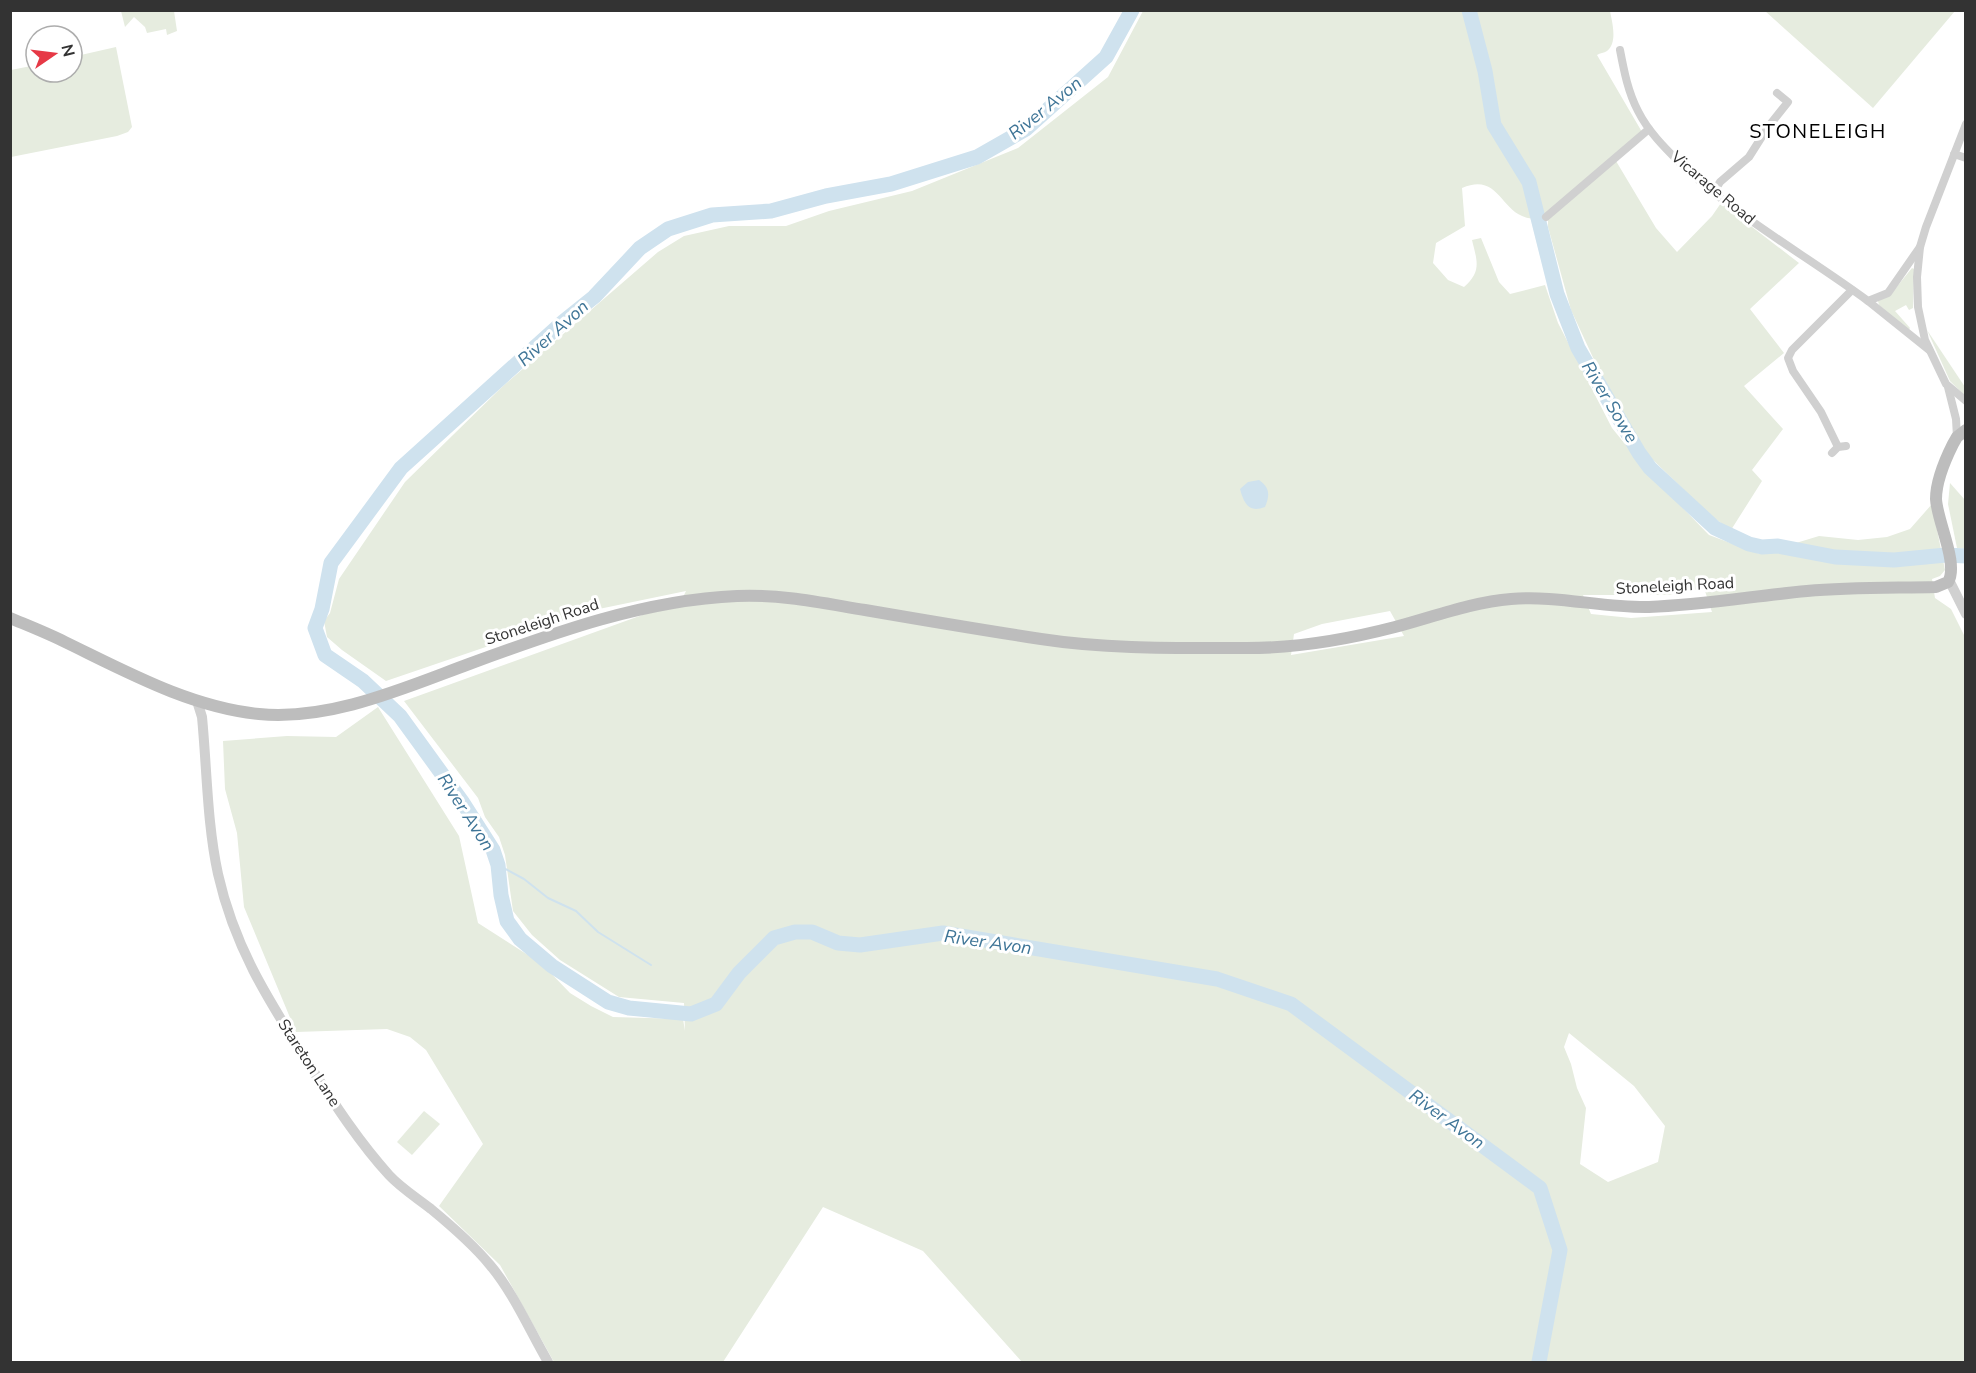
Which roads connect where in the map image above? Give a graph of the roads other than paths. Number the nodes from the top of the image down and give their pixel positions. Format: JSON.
{"nodes":[{"id":1,"x":1620,"y":50,"type":"dead end"},
{"id":2,"x":1777,"y":93,"type":"dead end"},
{"id":3,"x":1965,"y":124,"type":"edge"},
{"id":4,"x":1649,"y":129,"type":"junction"},
{"id":5,"x":1954,"y":154,"type":"junction"},
{"id":6,"x":1965,"y":158,"type":"edge"},
{"id":7,"x":1714,"y":192,"type":"junction"},
{"id":8,"x":1546,"y":217,"type":"dead end"},
{"id":9,"x":1920,"y":247,"type":"junction"},
{"id":10,"x":1852,"y":290,"type":"junction"},
{"id":11,"x":1868,"y":301,"type":"junction"},
{"id":12,"x":1930,"y":350,"type":"junction"},
{"id":13,"x":1946,"y":384,"type":"junction"},
{"id":14,"x":1965,"y":401,"type":"edge"},
{"id":15,"x":1961,"y":434,"type":"edge"},
{"id":16,"x":1839,"y":449,"type":"dead end"},
{"id":17,"x":1950,"y":575,"type":"junction"},
{"id":18,"x":1965,"y":614,"type":"edge"},
{"id":19,"x":10,"y":618,"type":"edge"},
{"id":20,"x":197,"y":701,"type":"junction"},
{"id":21,"x":548,"y":1362,"type":"edge"}],
"edges":[{"from":1,"to":4,"type":"street","name":"Vicarage Road"},
{"from":2,"to":7,"type":"street"},
{"from":3,"to":5,"type":"street"},
{"from":4,"to":7,"type":"street","name":"Vicarage Road"},
{"from":4,"to":8,"type":"street"},
{"from":5,"to":6,"type":"street"},
{"from":5,"to":9,"type":"street"},
{"from":7,"to":10,"type":"street","name":"Vicarage Road"},
{"from":9,"to":11,"type":"street"},
{"from":9,"to":12,"type":"street"},
{"from":10,"to":11,"type":"street","name":"Vicarage Road"},
{"from":10,"to":16,"type":"street"},
{"from":11,"to":12,"type":"street","name":"Vicarage Road"},
{"from":12,"to":13,"type":"street"},
{"from":13,"to":14,"type":"street"},
{"from":13,"to":15,"type":"street"},
{"from":15,"to":17,"type":"main road"},
{"from":17,"to":18,"type":"street"},
{"from":17,"to":20,"type":"main road","name":"Stoneleigh Road"},
{"from":19,"to":20,"type":"main road","name":"Stoneleigh Road"},
{"from":20,"to":21,"type":"street","name":"Stareton Lane"}]}
